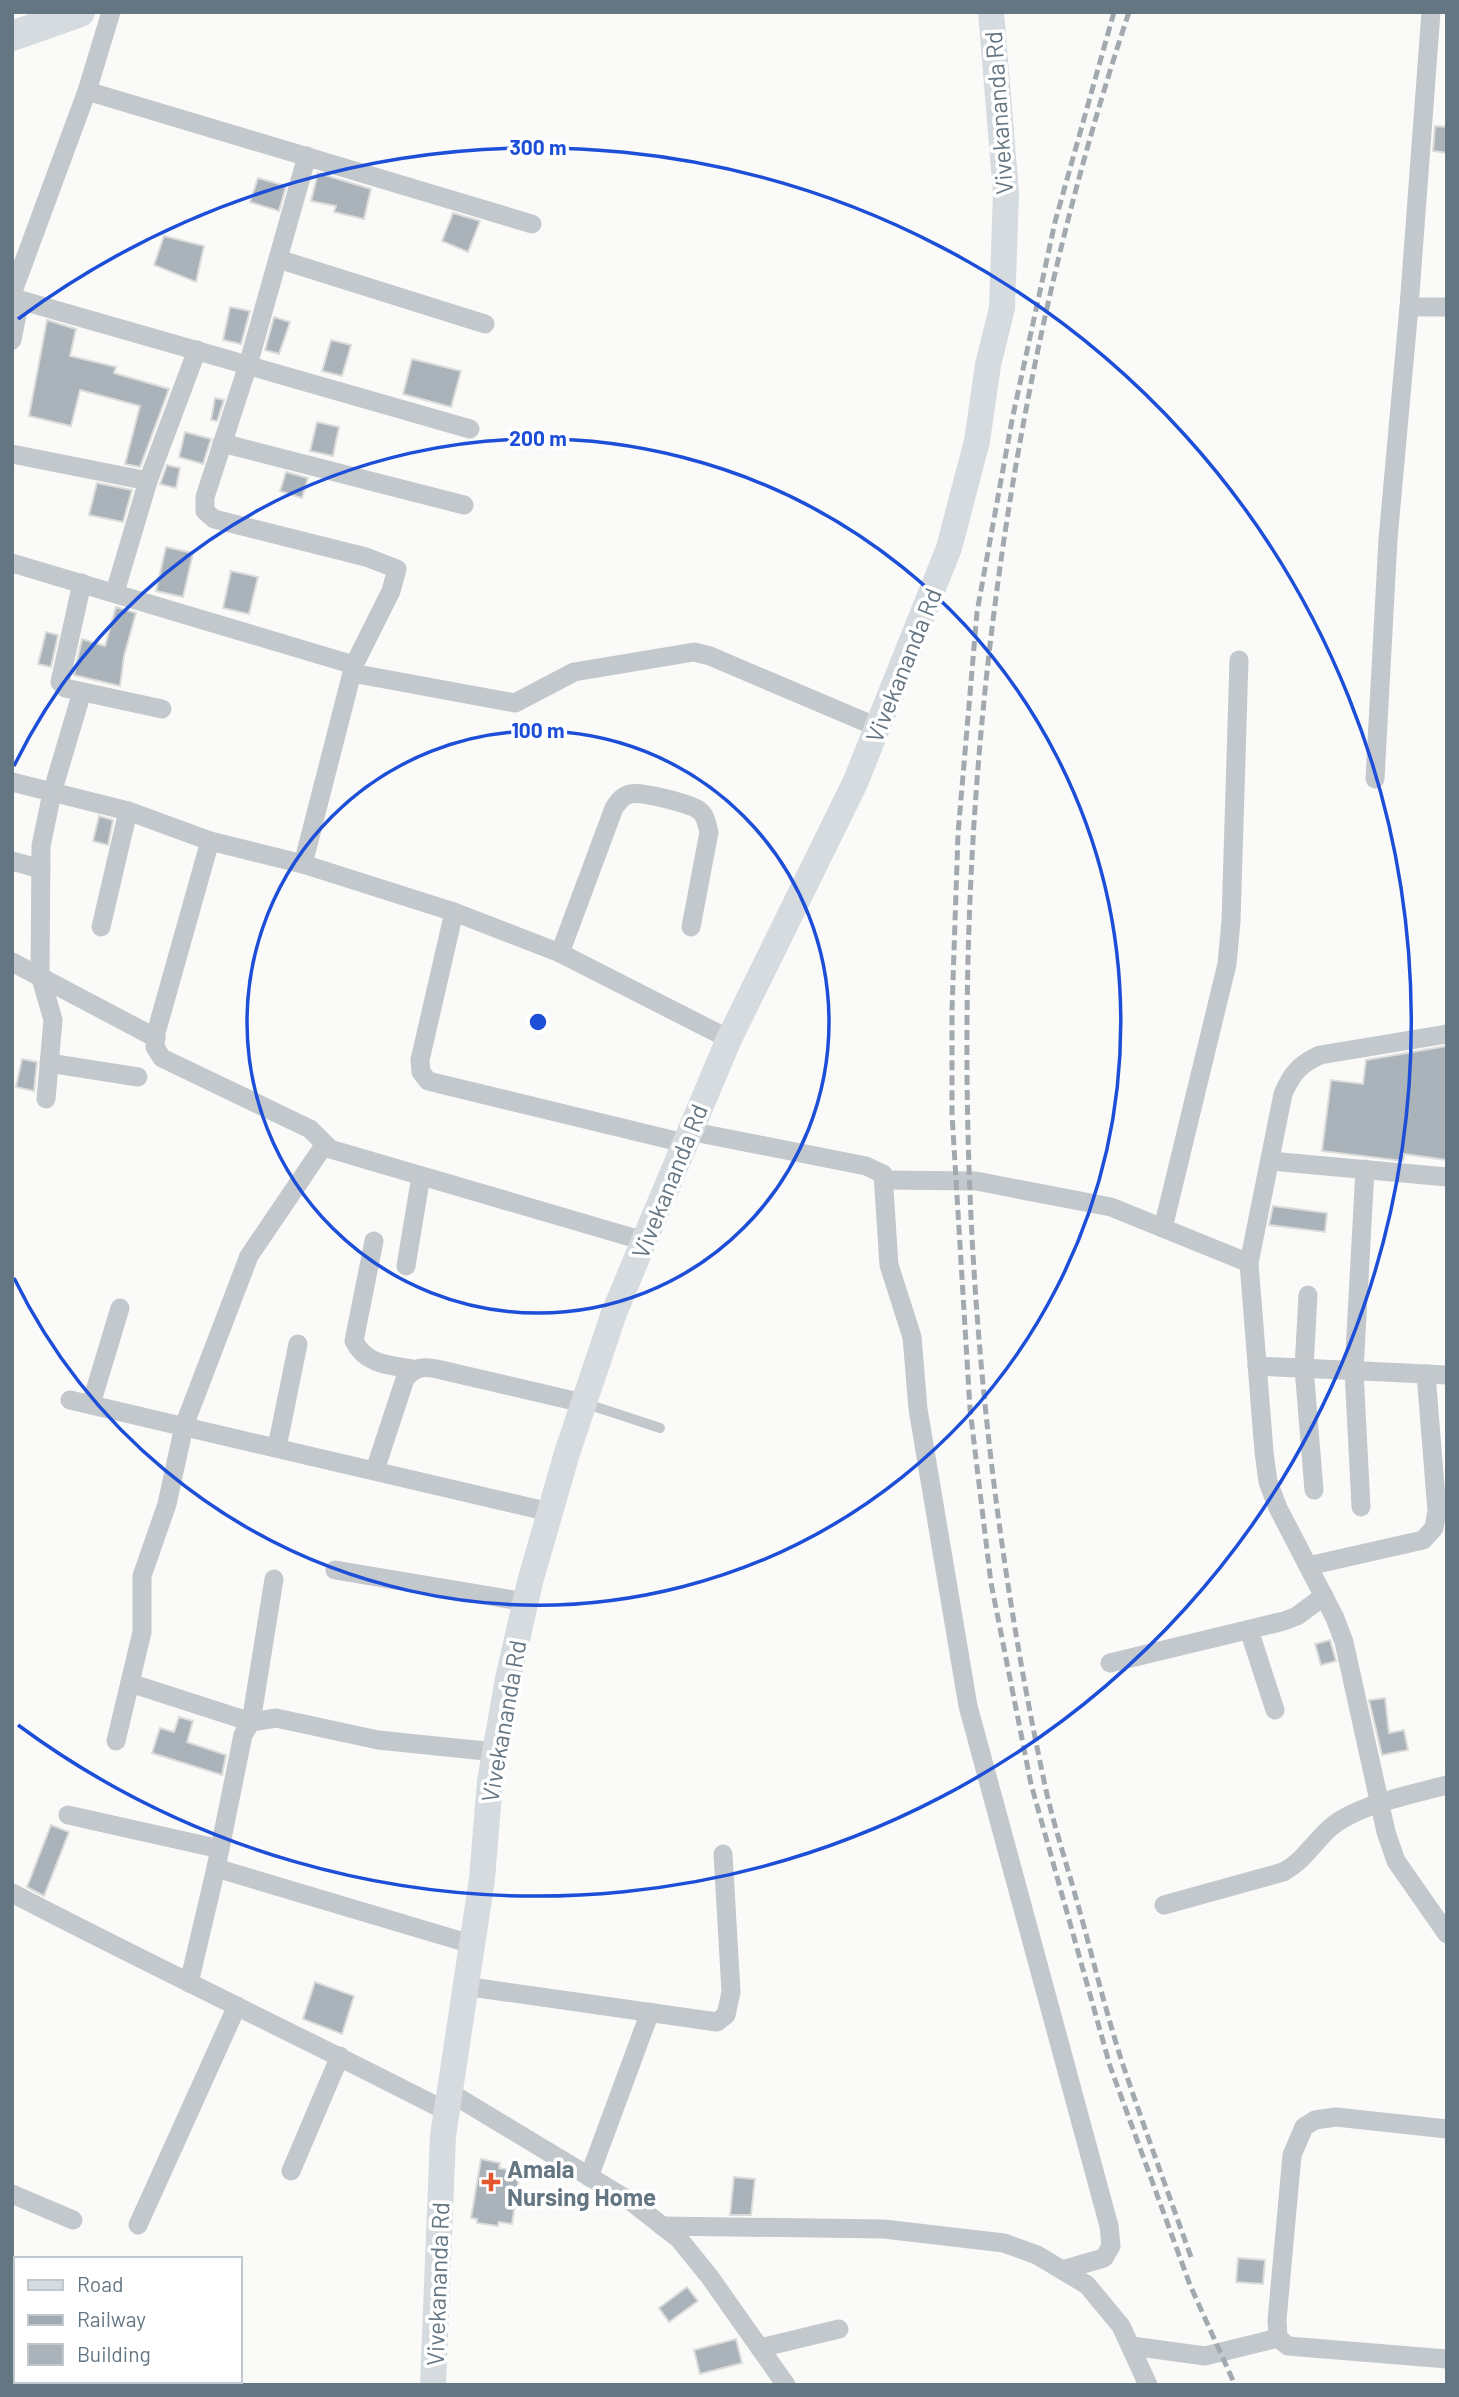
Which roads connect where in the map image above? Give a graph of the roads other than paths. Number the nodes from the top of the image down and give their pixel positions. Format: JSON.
{"nodes":[{"id":1,"x":80,"y":12,"type":"edge"},
{"id":2,"x":111,"y":12,"type":"edge"},
{"id":3,"x":991,"y":12,"type":"edge"},
{"id":4,"x":1431,"y":12,"type":"edge"},
{"id":5,"x":12,"y":36,"type":"edge"},
{"id":6,"x":87,"y":91,"type":"junction"},
{"id":7,"x":307,"y":156,"type":"junction"},
{"id":8,"x":532,"y":223,"type":"dead end"},
{"id":9,"x":278,"y":259,"type":"junction"},
{"id":10,"x":15,"y":299,"type":"edge"},
{"id":11,"x":1409,"y":307,"type":"junction"},
{"id":12,"x":1447,"y":307,"type":"edge"},
{"id":13,"x":485,"y":324,"type":"dead end"},
{"id":14,"x":12,"y":340,"type":"edge"},
{"id":15,"x":197,"y":350,"type":"junction"},
{"id":16,"x":248,"y":365,"type":"junction"},
{"id":17,"x":470,"y":429,"type":"dead end"},
{"id":18,"x":222,"y":443,"type":"junction"},
{"id":19,"x":12,"y":454,"type":"edge"},
{"id":20,"x":148,"y":481,"type":"junction"},
{"id":21,"x":464,"y":505,"type":"dead end"},
{"id":22,"x":12,"y":563,"type":"edge"},
{"id":23,"x":82,"y":583,"type":"junction"},
{"id":24,"x":115,"y":592,"type":"junction"},
{"id":25,"x":1239,"y":660,"type":"dead end"},
{"id":26,"x":353,"y":669,"type":"junction"},
{"id":27,"x":82,"y":692,"type":"junction"},
{"id":28,"x":162,"y":709,"type":"dead end"},
{"id":29,"x":877,"y":727,"type":"junction"},
{"id":30,"x":1375,"y":779,"type":"dead end"},
{"id":31,"x":12,"y":782,"type":"edge"},
{"id":32,"x":52,"y":793,"type":"junction"},
{"id":33,"x":128,"y":811,"type":"junction"},
{"id":34,"x":210,"y":841,"type":"junction"},
{"id":35,"x":12,"y":861,"type":"edge"},
{"id":36,"x":303,"y":864,"type":"junction"},
{"id":37,"x":41,"y":869,"type":"junction"},
{"id":38,"x":454,"y":912,"type":"junction"},
{"id":39,"x":102,"y":927,"type":"dead end"},
{"id":40,"x":691,"y":927,"type":"dead end"},
{"id":41,"x":560,"y":953,"type":"junction"},
{"id":42,"x":12,"y":962,"type":"edge"},
{"id":43,"x":40,"y":975,"type":"junction"},
{"id":44,"x":1447,"y":1034,"type":"edge"},
{"id":45,"x":156,"y":1038,"type":"junction"},
{"id":46,"x":729,"y":1039,"type":"junction"},
{"id":47,"x":49,"y":1063,"type":"junction"},
{"id":48,"x":138,"y":1077,"type":"dead end"},
{"id":49,"x":46,"y":1100,"type":"dead end"},
{"id":50,"x":687,"y":1137,"type":"junction"},
{"id":51,"x":325,"y":1144,"type":"junction"},
{"id":52,"x":1270,"y":1161,"type":"junction"},
{"id":53,"x":1365,"y":1169,"type":"junction"},
{"id":54,"x":421,"y":1176,"type":"junction"},
{"id":55,"x":1447,"y":1177,"type":"edge"},
{"id":56,"x":885,"y":1180,"type":"junction"},
{"id":57,"x":1163,"y":1228,"type":"junction"},
{"id":58,"x":374,"y":1241,"type":"dead end"},
{"id":59,"x":644,"y":1241,"type":"junction"},
{"id":60,"x":1249,"y":1263,"type":"junction"},
{"id":61,"x":406,"y":1266,"type":"dead end"},
{"id":62,"x":1308,"y":1295,"type":"dead end"},
{"id":63,"x":120,"y":1308,"type":"dead end"},
{"id":64,"x":298,"y":1344,"type":"dead end"},
{"id":65,"x":1257,"y":1366,"type":"junction"},
{"id":66,"x":1304,"y":1368,"type":"junction"},
{"id":67,"x":413,"y":1369,"type":"junction"},
{"id":68,"x":1354,"y":1371,"type":"junction"},
{"id":69,"x":1426,"y":1374,"type":"junction"},
{"id":70,"x":1447,"y":1375,"type":"edge"},
{"id":71,"x":70,"y":1400,"type":"dead end"},
{"id":72,"x":583,"y":1403,"type":"junction"},
{"id":73,"x":91,"y":1405,"type":"junction"},
{"id":74,"x":184,"y":1426,"type":"junction"},
{"id":75,"x":660,"y":1429,"type":"dead end"},
{"id":76,"x":277,"y":1447,"type":"junction"},
{"id":77,"x":375,"y":1470,"type":"junction"},
{"id":78,"x":1314,"y":1490,"type":"dead end"},
{"id":79,"x":1361,"y":1507,"type":"dead end"},
{"id":80,"x":550,"y":1512,"type":"junction"},
{"id":81,"x":1308,"y":1566,"type":"junction"},
{"id":82,"x":335,"y":1570,"type":"dead end"},
{"id":83,"x":274,"y":1579,"type":"dead end"},
{"id":84,"x":1324,"y":1596,"type":"junction"},
{"id":85,"x":525,"y":1602,"type":"junction"},
{"id":86,"x":1249,"y":1630,"type":"junction"},
{"id":87,"x":1110,"y":1663,"type":"dead end"},
{"id":88,"x":130,"y":1682,"type":"junction"},
{"id":89,"x":1275,"y":1710,"type":"dead end"},
{"id":90,"x":251,"y":1722,"type":"junction"},
{"id":91,"x":116,"y":1741,"type":"dead end"},
{"id":92,"x":495,"y":1752,"type":"junction"},
{"id":93,"x":1447,"y":1785,"type":"edge"},
{"id":94,"x":1380,"y":1803,"type":"junction"},
{"id":95,"x":68,"y":1815,"type":"dead end"},
{"id":96,"x":220,"y":1849,"type":"junction"},
{"id":97,"x":723,"y":1854,"type":"dead end"},
{"id":98,"x":216,"y":1868,"type":"junction"},
{"id":99,"x":12,"y":1893,"type":"edge"},
{"id":100,"x":1164,"y":1905,"type":"dead end"},
{"id":101,"x":1447,"y":1934,"type":"edge"},
{"id":102,"x":471,"y":1944,"type":"junction"},
{"id":103,"x":188,"y":1983,"type":"junction"},
{"id":104,"x":464,"y":1986,"type":"junction"},
{"id":105,"x":237,"y":2006,"type":"junction"},
{"id":106,"x":650,"y":2012,"type":"junction"},
{"id":107,"x":340,"y":2056,"type":"junction"},
{"id":108,"x":447,"y":2102,"type":"junction"},
{"id":109,"x":1447,"y":2129,"type":"edge"},
{"id":110,"x":291,"y":2171,"type":"dead end"},
{"id":111,"x":589,"y":2177,"type":"junction"},
{"id":112,"x":12,"y":2194,"type":"edge"},
{"id":113,"x":73,"y":2220,"type":"dead end"},
{"id":114,"x":138,"y":2225,"type":"dead end"},
{"id":115,"x":662,"y":2226,"type":"junction"},
{"id":116,"x":1062,"y":2270,"type":"junction"},
{"id":117,"x":839,"y":2329,"type":"dead end"},
{"id":118,"x":1278,"y":2338,"type":"junction"},
{"id":119,"x":1132,"y":2346,"type":"junction"},
{"id":120,"x":760,"y":2348,"type":"junction"},
{"id":121,"x":1447,"y":2359,"type":"edge"},
{"id":122,"x":433,"y":2385,"type":"edge"},
{"id":123,"x":786,"y":2385,"type":"edge"},
{"id":124,"x":1148,"y":2385,"type":"edge"}],
"edges":[{"from":1,"to":5,"type":"main road"},
{"from":2,"to":6,"type":"street"},
{"from":3,"to":29,"type":"street","name":"Vivekananda Rd"},
{"from":4,"to":11,"type":"street"},
{"from":6,"to":7,"type":"street"},
{"from":6,"to":10,"type":"street"},
{"from":7,"to":8,"type":"street"},
{"from":7,"to":9,"type":"street"},
{"from":9,"to":13,"type":"street"},
{"from":9,"to":16,"type":"street"},
{"from":10,"to":14,"type":"street"},
{"from":10,"to":15,"type":"street"},
{"from":11,"to":12,"type":"street"},
{"from":11,"to":30,"type":"street"},
{"from":15,"to":16,"type":"street"},
{"from":15,"to":20,"type":"street"},
{"from":16,"to":17,"type":"street"},
{"from":16,"to":18,"type":"street"},
{"from":18,"to":21,"type":"street"},
{"from":18,"to":26,"type":"street"},
{"from":19,"to":20,"type":"street"},
{"from":20,"to":24,"type":"street"},
{"from":22,"to":23,"type":"street"},
{"from":23,"to":24,"type":"street"},
{"from":23,"to":27,"type":"street"},
{"from":24,"to":26,"type":"street"},
{"from":25,"to":57,"type":"street"},
{"from":26,"to":29,"type":"street"},
{"from":26,"to":36,"type":"street"},
{"from":27,"to":28,"type":"street"},
{"from":27,"to":32,"type":"street"},
{"from":29,"to":46,"type":"street","name":"Vivekananda Rd"},
{"from":31,"to":32,"type":"street"},
{"from":32,"to":33,"type":"street"},
{"from":32,"to":37,"type":"street"},
{"from":33,"to":34,"type":"street"},
{"from":33,"to":39,"type":"street"},
{"from":34,"to":36,"type":"street"},
{"from":34,"to":45,"type":"street"},
{"from":35,"to":37,"type":"street"},
{"from":36,"to":38,"type":"street"},
{"from":37,"to":43,"type":"street"},
{"from":38,"to":41,"type":"street"},
{"from":38,"to":50,"type":"street"},
{"from":40,"to":41,"type":"street"},
{"from":41,"to":46,"type":"street"},
{"from":42,"to":43,"type":"street"},
{"from":43,"to":45,"type":"street"},
{"from":43,"to":47,"type":"street"},
{"from":44,"to":52,"type":"street"},
{"from":45,"to":51,"type":"street"},
{"from":46,"to":50,"type":"street","name":"Vivekananda Rd"},
{"from":47,"to":48,"type":"street"},
{"from":47,"to":49,"type":"street"},
{"from":50,"to":56,"type":"street"},
{"from":50,"to":59,"type":"street","name":"Vivekananda Rd"},
{"from":51,"to":54,"type":"street"},
{"from":51,"to":74,"type":"street"},
{"from":52,"to":53,"type":"street"},
{"from":52,"to":60,"type":"street"},
{"from":53,"to":55,"type":"street"},
{"from":53,"to":68,"type":"street"},
{"from":54,"to":59,"type":"street"},
{"from":54,"to":61,"type":"street"},
{"from":56,"to":57,"type":"street"},
{"from":56,"to":116,"type":"street"},
{"from":57,"to":60,"type":"street"},
{"from":58,"to":67,"type":"street"},
{"from":59,"to":72,"type":"street","name":"Vivekananda Rd"},
{"from":60,"to":65,"type":"street"},
{"from":62,"to":66,"type":"street"},
{"from":63,"to":73,"type":"street"},
{"from":64,"to":76,"type":"street"},
{"from":65,"to":66,"type":"street"},
{"from":65,"to":81,"type":"street"},
{"from":66,"to":68,"type":"street"},
{"from":66,"to":78,"type":"street"},
{"from":67,"to":72,"type":"street"},
{"from":67,"to":77,"type":"street"},
{"from":68,"to":69,"type":"street"},
{"from":68,"to":79,"type":"street"},
{"from":69,"to":70,"type":"street"},
{"from":69,"to":81,"type":"street"},
{"from":71,"to":73,"type":"street"},
{"from":72,"to":75,"type":"lane"},
{"from":72,"to":80,"type":"street","name":"Vivekananda Rd"},
{"from":73,"to":74,"type":"street"},
{"from":74,"to":76,"type":"street"},
{"from":74,"to":88,"type":"street"},
{"from":76,"to":77,"type":"street"},
{"from":77,"to":80,"type":"street"},
{"from":80,"to":85,"type":"street","name":"Vivekananda Rd"},
{"from":81,"to":84,"type":"street"},
{"from":82,"to":85,"type":"street"},
{"from":83,"to":90,"type":"street"},
{"from":84,"to":86,"type":"street"},
{"from":84,"to":94,"type":"street"},
{"from":85,"to":92,"type":"street","name":"Vivekananda Rd"},
{"from":86,"to":87,"type":"street"},
{"from":86,"to":89,"type":"street"},
{"from":88,"to":90,"type":"street"},
{"from":88,"to":91,"type":"street"},
{"from":90,"to":92,"type":"street"},
{"from":90,"to":96,"type":"street"},
{"from":92,"to":102,"type":"street","name":"Vivekananda Rd"},
{"from":93,"to":94,"type":"street"},
{"from":94,"to":100,"type":"street"},
{"from":94,"to":101,"type":"street"},
{"from":95,"to":96,"type":"street"},
{"from":96,"to":98,"type":"street"},
{"from":97,"to":106,"type":"street"},
{"from":98,"to":102,"type":"street"},
{"from":98,"to":103,"type":"street"},
{"from":99,"to":103,"type":"street"},
{"from":102,"to":104,"type":"street","name":"Vivekananda Rd"},
{"from":103,"to":105,"type":"street"},
{"from":104,"to":106,"type":"street"},
{"from":104,"to":108,"type":"street","name":"Vivekananda Rd"},
{"from":105,"to":107,"type":"street"},
{"from":105,"to":114,"type":"street"},
{"from":106,"to":111,"type":"street"},
{"from":107,"to":108,"type":"street"},
{"from":107,"to":110,"type":"street"},
{"from":108,"to":111,"type":"street"},
{"from":108,"to":122,"type":"street","name":"Vivekananda Rd"},
{"from":109,"to":118,"type":"street"},
{"from":111,"to":115,"type":"street"},
{"from":112,"to":113,"type":"street"},
{"from":115,"to":116,"type":"street"},
{"from":115,"to":120,"type":"street"},
{"from":116,"to":119,"type":"street"},
{"from":117,"to":120,"type":"street"},
{"from":118,"to":119,"type":"street"},
{"from":118,"to":121,"type":"street"},
{"from":119,"to":124,"type":"street"},
{"from":120,"to":123,"type":"street"}]}
